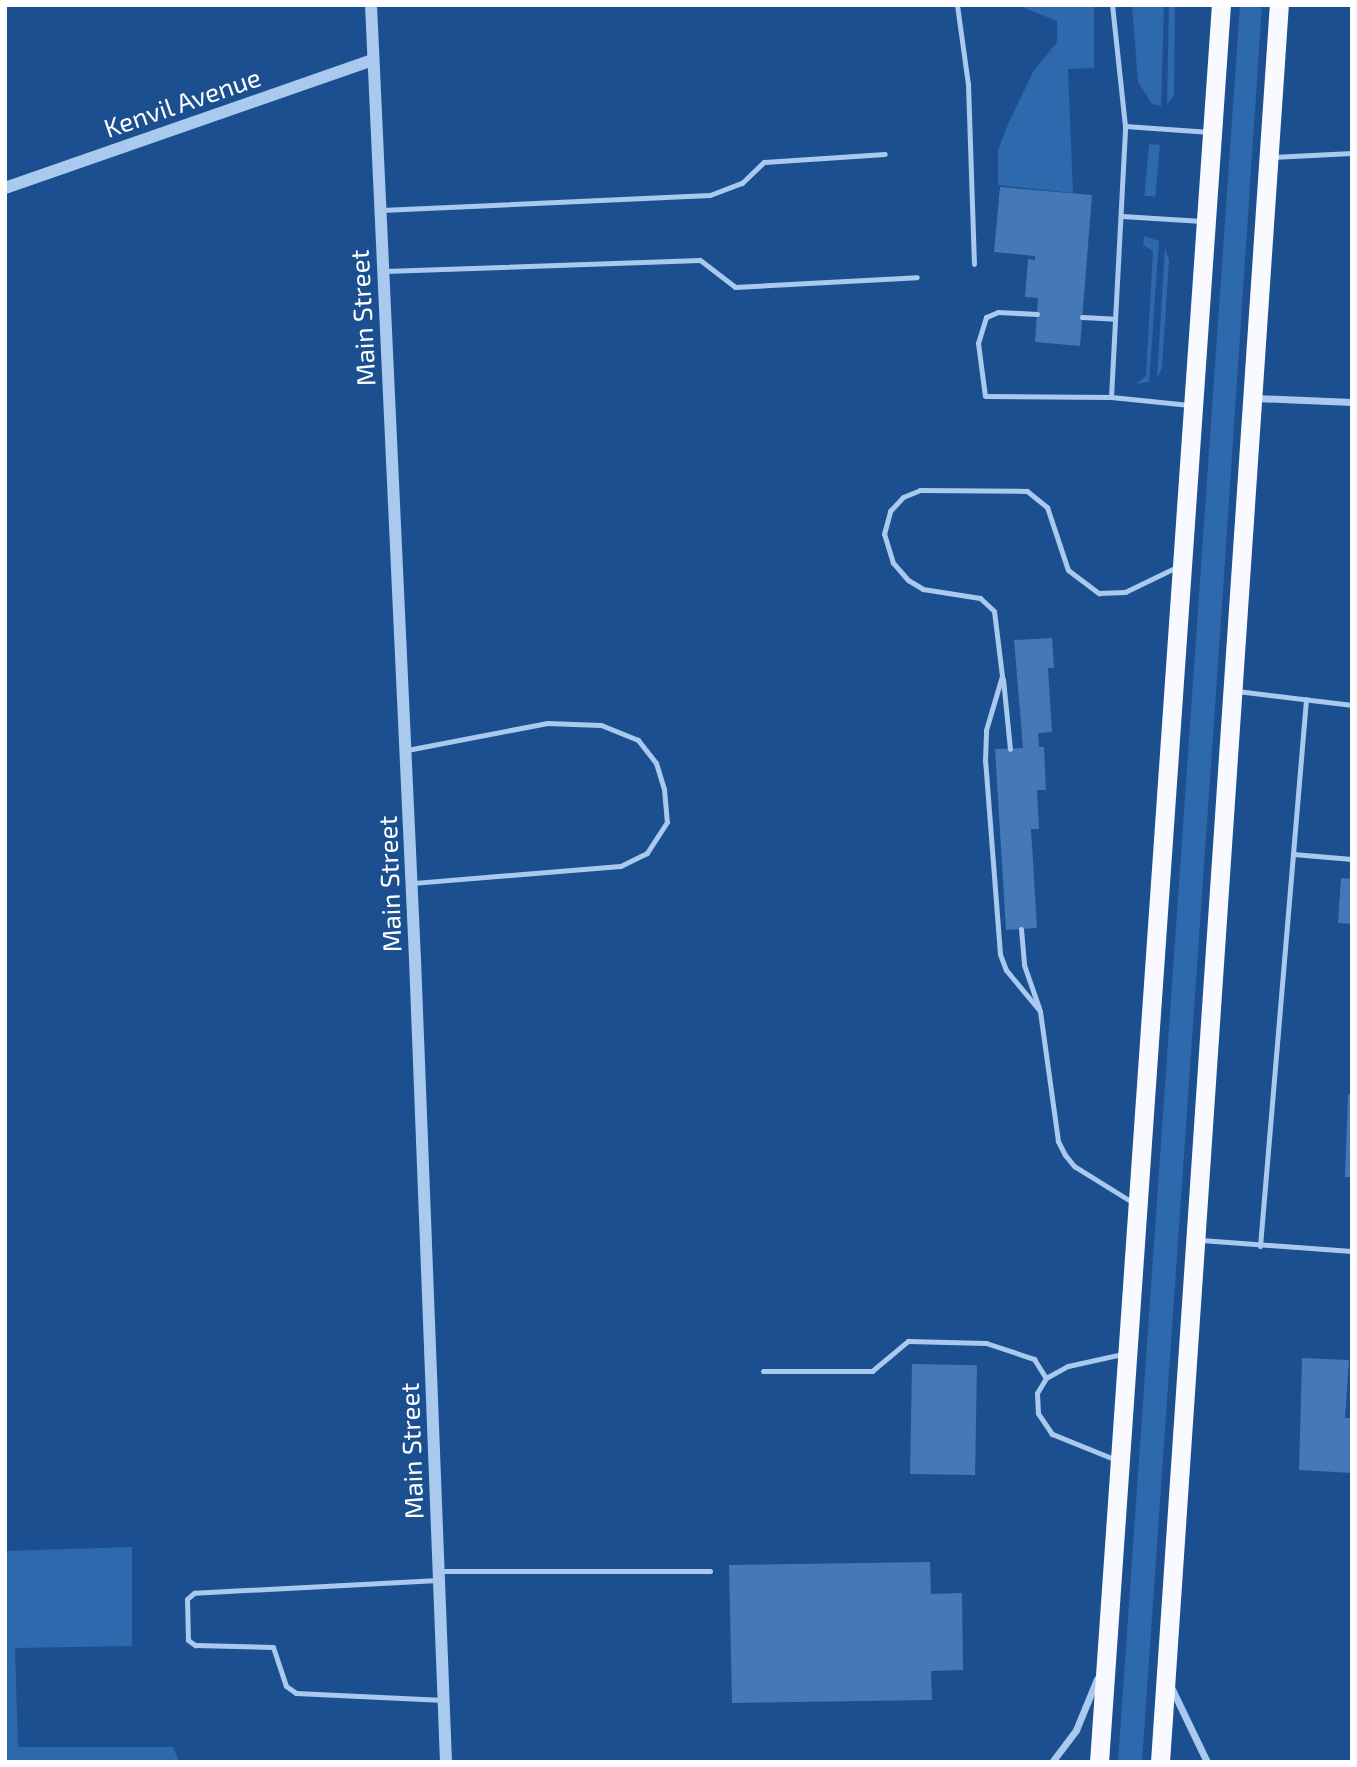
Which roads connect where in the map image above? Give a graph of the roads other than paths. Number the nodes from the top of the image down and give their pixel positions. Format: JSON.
{"nodes":[{"id":1,"x":371,"y":5,"type":"edge"},
{"id":2,"x":957,"y":5,"type":"edge"},
{"id":3,"x":1112,"y":5,"type":"edge"},
{"id":4,"x":1210,"y":5,"type":"edge"},
{"id":5,"x":1221,"y":5,"type":"edge"},
{"id":6,"x":1279,"y":5,"type":"edge"},
{"id":7,"x":1288,"y":5,"type":"edge"},
{"id":8,"x":1219,"y":43,"type":"junction"},
{"id":9,"x":1277,"y":48,"type":"junction"},
{"id":10,"x":373,"y":60,"type":"junction"},
{"id":11,"x":1125,"y":126,"type":"junction"},
{"id":12,"x":1212,"y":132,"type":"junction"},
{"id":13,"x":1352,"y":153,"type":"edge"},
{"id":14,"x":885,"y":154,"type":"dead end"},
{"id":15,"x":1268,"y":157,"type":"junction"},
{"id":16,"x":5,"y":188,"type":"edge"},
{"id":17,"x":379,"y":210,"type":"junction"},
{"id":18,"x":1122,"y":216,"type":"junction"},
{"id":19,"x":1206,"y":222,"type":"junction"},
{"id":20,"x":974,"y":264,"type":"dead end"},
{"id":21,"x":382,"y":271,"type":"junction"},
{"id":22,"x":917,"y":277,"type":"dead end"},
{"id":23,"x":1037,"y":314,"type":"dead end"},
{"id":24,"x":1082,"y":317,"type":"dead end"},
{"id":25,"x":1115,"y":319,"type":"junction"},
{"id":26,"x":1111,"y":397,"type":"junction"},
{"id":27,"x":1254,"y":398,"type":"junction"},
{"id":28,"x":1352,"y":402,"type":"edge"},
{"id":29,"x":1193,"y":406,"type":"junction"},
{"id":30,"x":1182,"y":564,"type":"junction"},
{"id":31,"x":1002,"y":676,"type":"junction"},
{"id":32,"x":1234,"y":691,"type":"junction"},
{"id":33,"x":1306,"y":699,"type":"junction"},
{"id":34,"x":1352,"y":705,"type":"edge"},
{"id":35,"x":1010,"y":749,"type":"dead end"},
{"id":36,"x":406,"y":750,"type":"junction"},
{"id":37,"x":1293,"y":854,"type":"junction"},
{"id":38,"x":1352,"y":859,"type":"edge"},
{"id":39,"x":412,"y":883,"type":"junction"},
{"id":40,"x":1021,"y":929,"type":"dead end"},
{"id":41,"x":1040,"y":1011,"type":"junction"},
{"id":42,"x":1139,"y":1206,"type":"junction"},
{"id":43,"x":1198,"y":1240,"type":"junction"},
{"id":44,"x":1260,"y":1245,"type":"junction"},
{"id":45,"x":1352,"y":1251,"type":"edge"},
{"id":46,"x":1129,"y":1353,"type":"junction"},
{"id":47,"x":763,"y":1371,"type":"dead end"},
{"id":48,"x":1046,"y":1378,"type":"junction"},
{"id":49,"x":1121,"y":1461,"type":"junction"},
{"id":50,"x":710,"y":1571,"type":"dead end"},
{"id":51,"x":438,"y":1575,"type":"junction"},
{"id":52,"x":1107,"y":1656,"type":"junction"},
{"id":53,"x":1165,"y":1671,"type":"junction"},
{"id":54,"x":444,"y":1700,"type":"junction"},
{"id":55,"x":446,"y":1762,"type":"edge"},
{"id":56,"x":1052,"y":1762,"type":"edge"},
{"id":57,"x":1099,"y":1762,"type":"edge"},
{"id":58,"x":1160,"y":1762,"type":"edge"},
{"id":59,"x":1207,"y":1762,"type":"edge"}],
"edges":[{"from":1,"to":10,"type":"street","name":"Main Street"},
{"from":2,"to":20,"type":"lane"},
{"from":3,"to":11,"type":"lane"},
{"from":4,"to":8,"type":"highway"},
{"from":5,"to":8,"type":"highway"},
{"from":6,"to":9,"type":"highway"},
{"from":7,"to":9,"type":"street"},
{"from":8,"to":12,"type":"highway"},
{"from":9,"to":15,"type":"highway"},
{"from":10,"to":16,"type":"street","name":"Kenvil Avenue"},
{"from":10,"to":17,"type":"street","name":"Main Street"},
{"from":11,"to":12,"type":"lane"},
{"from":11,"to":18,"type":"lane"},
{"from":12,"to":19,"type":"highway"},
{"from":13,"to":15,"type":"lane"},
{"from":14,"to":17,"type":"lane"},
{"from":15,"to":27,"type":"highway"},
{"from":17,"to":21,"type":"street","name":"Main Street"},
{"from":18,"to":19,"type":"lane"},
{"from":18,"to":25,"type":"lane"},
{"from":19,"to":29,"type":"highway"},
{"from":21,"to":22,"type":"lane"},
{"from":21,"to":36,"type":"street","name":"Main Street"},
{"from":23,"to":26,"type":"lane"},
{"from":24,"to":25,"type":"lane"},
{"from":25,"to":26,"type":"lane"},
{"from":26,"to":29,"type":"lane"},
{"from":27,"to":28,"type":"street"},
{"from":27,"to":32,"type":"highway"},
{"from":29,"to":30,"type":"highway"},
{"from":30,"to":31,"type":"lane"},
{"from":30,"to":42,"type":"highway"},
{"from":31,"to":35,"type":"lane"},
{"from":31,"to":41,"type":"lane"},
{"from":32,"to":33,"type":"lane"},
{"from":32,"to":43,"type":"highway"},
{"from":33,"to":34,"type":"lane"},
{"from":33,"to":37,"type":"lane"},
{"from":36,"to":39,"type":"street","name":"Main Street"},
{"from":36,"to":39,"type":"lane"},
{"from":37,"to":38,"type":"lane"},
{"from":37,"to":44,"type":"lane"},
{"from":39,"to":51,"type":"street","name":"Main Street"},
{"from":40,"to":41,"type":"lane"},
{"from":41,"to":42,"type":"lane"},
{"from":42,"to":46,"type":"highway"},
{"from":43,"to":44,"type":"lane"},
{"from":43,"to":53,"type":"highway"},
{"from":44,"to":45,"type":"lane"},
{"from":46,"to":48,"type":"lane"},
{"from":46,"to":49,"type":"highway"},
{"from":47,"to":48,"type":"lane"},
{"from":48,"to":49,"type":"lane"},
{"from":49,"to":52,"type":"highway"},
{"from":50,"to":51,"type":"lane"},
{"from":51,"to":54,"type":"street","name":"Main Street"},
{"from":51,"to":54,"type":"lane"},
{"from":52,"to":56,"type":"street"},
{"from":52,"to":57,"type":"highway"},
{"from":53,"to":58,"type":"highway"},
{"from":53,"to":59,"type":"street"},
{"from":54,"to":55,"type":"street","name":"Main Street"}]}
